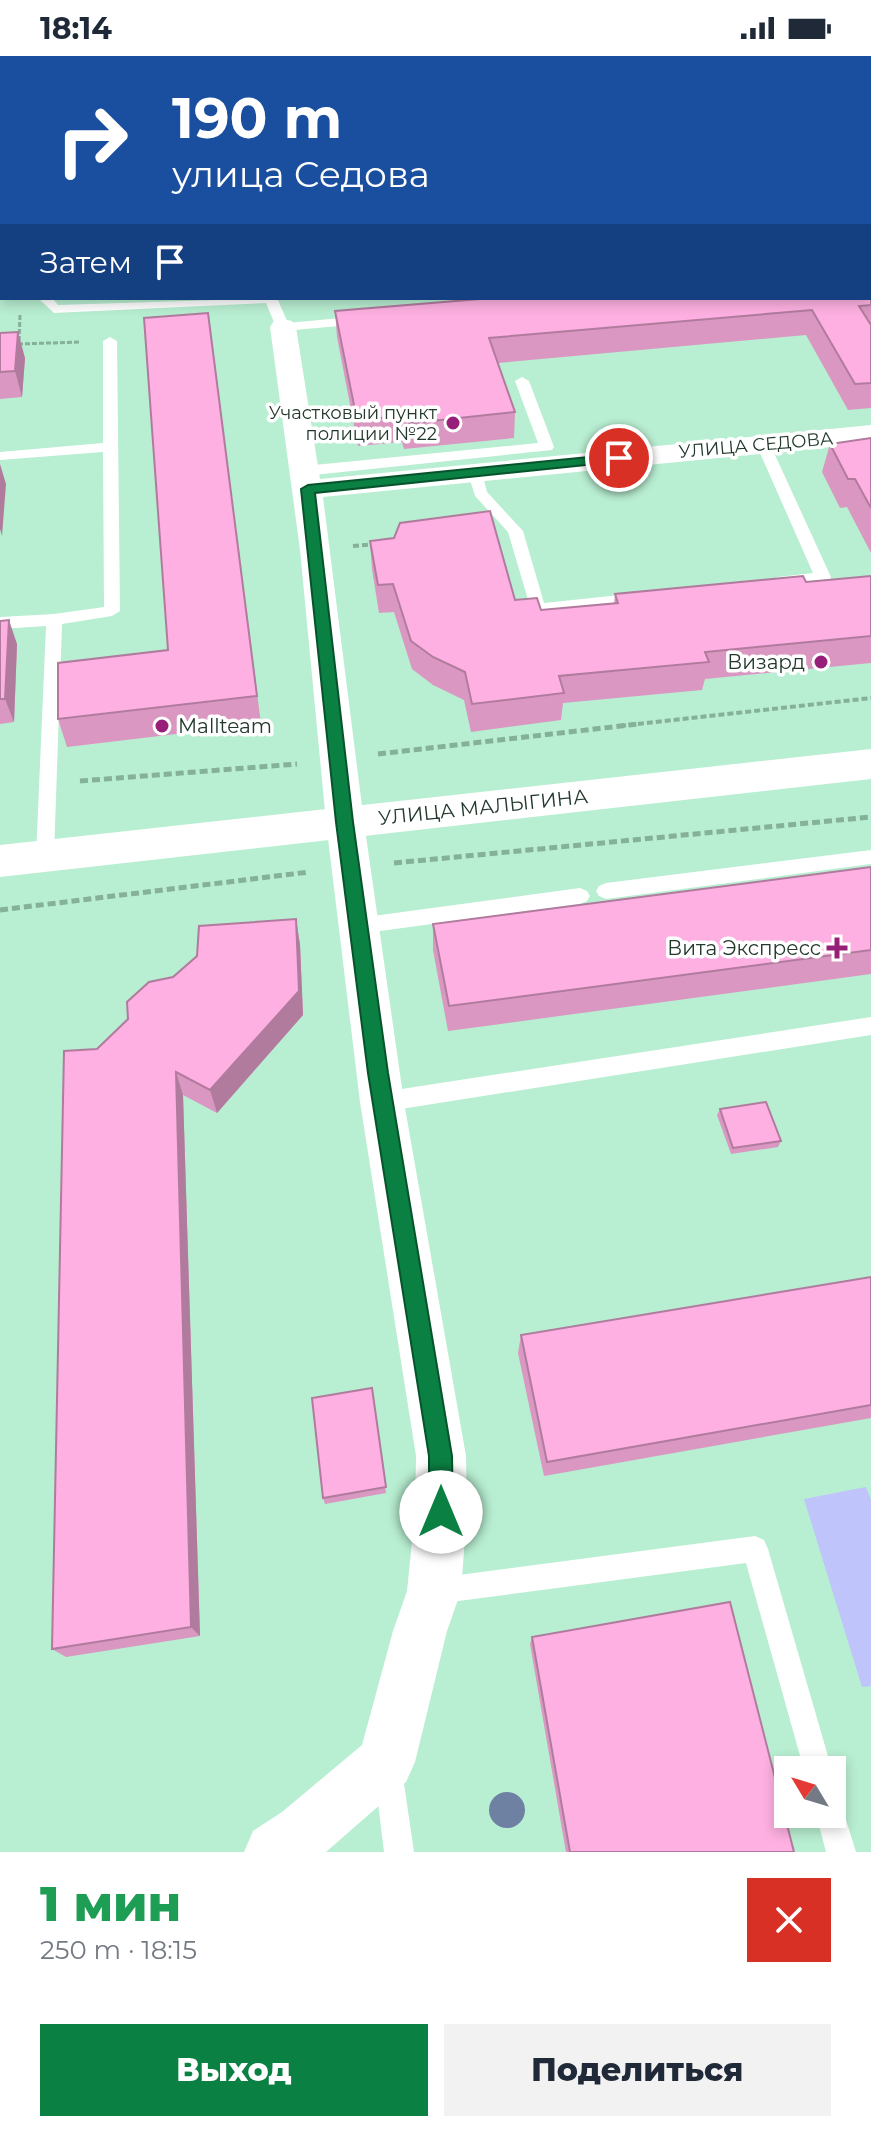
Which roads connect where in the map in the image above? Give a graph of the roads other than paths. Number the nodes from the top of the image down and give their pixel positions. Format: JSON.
{"nodes":[{"id":1,"x":47,"y":300,"type":"edge"},
{"id":2,"x":249,"y":300,"type":"edge"},
{"id":3,"x":271,"y":300,"type":"edge"},
{"id":4,"x":377,"y":319,"type":"edge"},
{"id":5,"x":283,"y":327,"type":"junction"},
{"id":6,"x":110,"y":341,"type":"dead end"},
{"id":7,"x":522,"y":381,"type":"dead end"},
{"id":8,"x":871,"y":434,"type":"edge"},
{"id":9,"x":763,"y":444,"type":"junction"},
{"id":10,"x":111,"y":447,"type":"junction"},
{"id":11,"x":0,"y":456,"type":"edge"},
{"id":12,"x":475,"y":473,"type":"junction"},
{"id":13,"x":306,"y":480,"type":"junction"},
{"id":14,"x":760,"y":584,"type":"edge"},
{"id":15,"x":649,"y":596,"type":"edge"},
{"id":16,"x":54,"y":620,"type":"junction"},
{"id":17,"x":0,"y":623,"type":"edge"},
{"id":18,"x":871,"y":764,"type":"edge"},
{"id":19,"x":345,"y":822,"type":"junction"},
{"id":20,"x":45,"y":856,"type":"junction"},
{"id":21,"x":871,"y":857,"type":"edge"},
{"id":22,"x":0,"y":861,"type":"edge"},
{"id":23,"x":606,"y":891,"type":"dead end"},
{"id":24,"x":580,"y":896,"type":"dead end"},
{"id":25,"x":358,"y":926,"type":"junction"},
{"id":26,"x":871,"y":1026,"type":"edge"},
{"id":27,"x":382,"y":1102,"type":"junction"},
{"id":28,"x":434,"y":1591,"type":"junction"},
{"id":29,"x":814,"y":1756,"type":"edge"},
{"id":30,"x":386,"y":1762,"type":"junction"},
{"id":31,"x":835,"y":1828,"type":"edge"},
{"id":32,"x":274,"y":1852,"type":"edge"},
{"id":33,"x":399,"y":1852,"type":"edge"},
{"id":34,"x":841,"y":1852,"type":"edge"}],
"edges":[{"from":1,"to":2,"type":"lane"},
{"from":3,"to":5,"type":"lane"},
{"from":4,"to":5,"type":"lane"},
{"from":5,"to":13,"type":"street"},
{"from":6,"to":10,"type":"lane"},
{"from":7,"to":13,"type":"lane"},
{"from":8,"to":9,"type":"street","name":"УЛИЦА СЕДОВА"},
{"from":9,"to":12,"type":"street","name":"УЛИЦА СЕДОВА"},
{"from":9,"to":14,"type":"lane"},
{"from":10,"to":11,"type":"lane"},
{"from":10,"to":16,"type":"lane"},
{"from":12,"to":13,"type":"street","name":"УЛИЦА СЕДОВА"},
{"from":12,"to":15,"type":"lane"},
{"from":13,"to":19,"type":"street"},
{"from":16,"to":17,"type":"lane"},
{"from":16,"to":20,"type":"lane"},
{"from":18,"to":19,"type":"street","name":"УЛИЦА МАЛЫГИНА"},
{"from":19,"to":20,"type":"street","name":"УЛИЦА МАЛЫГИНА"},
{"from":19,"to":25,"type":"street"},
{"from":20,"to":22,"type":"street","name":"УЛИЦА МАЛЫГИНА"},
{"from":21,"to":23,"type":"lane"},
{"from":24,"to":25,"type":"lane"},
{"from":25,"to":27,"type":"street"},
{"from":26,"to":27,"type":"lane"},
{"from":27,"to":28,"type":"street"},
{"from":28,"to":29,"type":"lane"},
{"from":28,"to":30,"type":"street"},
{"from":30,"to":32,"type":"street"},
{"from":30,"to":33,"type":"lane"},
{"from":31,"to":34,"type":"lane"}]}
